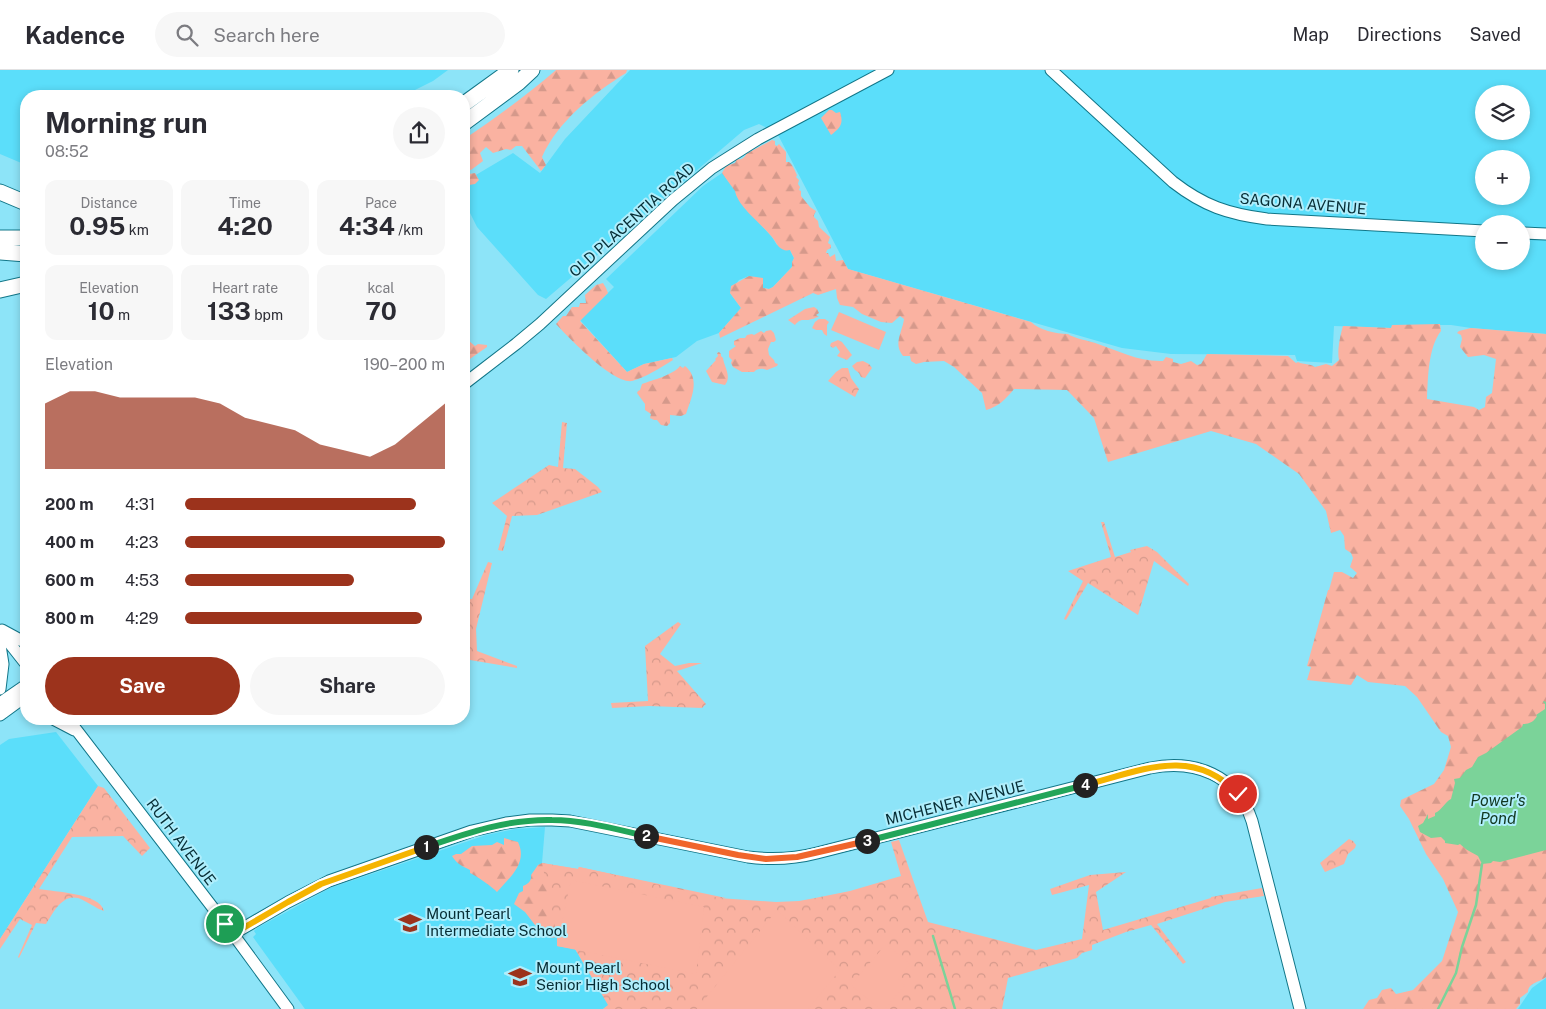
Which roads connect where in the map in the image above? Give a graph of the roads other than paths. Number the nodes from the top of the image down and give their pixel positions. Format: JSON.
{"nodes":[{"id":1,"x":511,"y":70,"type":"edge"},
{"id":2,"x":532,"y":70,"type":"edge"},
{"id":3,"x":888,"y":70,"type":"edge"},
{"id":4,"x":1051,"y":70,"type":"edge"},
{"id":5,"x":470,"y":100,"type":"edge"},
{"id":6,"x":470,"y":119,"type":"edge"},
{"id":7,"x":0,"y":192,"type":"edge"},
{"id":8,"x":20,"y":200,"type":"edge"},
{"id":9,"x":1475,"y":230,"type":"edge"},
{"id":10,"x":1530,"y":233,"type":"edge"},
{"id":11,"x":1546,"y":234,"type":"edge"},
{"id":12,"x":0,"y":238,"type":"edge"},
{"id":13,"x":20,"y":238,"type":"edge"},
{"id":14,"x":0,"y":252,"type":"edge"},
{"id":15,"x":20,"y":254,"type":"edge"},
{"id":16,"x":20,"y":285,"type":"edge"},
{"id":17,"x":0,"y":290,"type":"edge"},
{"id":18,"x":470,"y":379,"type":"edge"},
{"id":19,"x":0,"y":630,"type":"edge"},
{"id":20,"x":20,"y":640,"type":"edge"},
{"id":21,"x":0,"y":645,"type":"edge"},
{"id":22,"x":20,"y":656,"type":"edge"},
{"id":23,"x":0,"y":689,"type":"edge"},
{"id":24,"x":20,"y":689,"type":"edge"},
{"id":25,"x":20,"y":700,"type":"edge"},
{"id":26,"x":0,"y":702,"type":"edge"},
{"id":27,"x":20,"y":708,"type":"edge"},
{"id":28,"x":0,"y":715,"type":"edge"},
{"id":29,"x":64,"y":725,"type":"edge"},
{"id":30,"x":72,"y":725,"type":"edge"},
{"id":31,"x":76,"y":725,"type":"edge"},
{"id":32,"x":77,"y":732,"type":"junction"},
{"id":33,"x":233,"y":934,"type":"junction"},
{"id":34,"x":288,"y":1009,"type":"edge"},
{"id":35,"x":1300,"y":1009,"type":"edge"}],
"edges":[{"from":1,"to":5,"type":"highway"},
{"from":2,"to":6,"type":"highway"},
{"from":3,"to":18,"type":"main road","name":"OLD PLACENTIA ROAD"},
{"from":4,"to":9,"type":"main road","name":"SAGONA AVENUE"},
{"from":7,"to":8,"type":"highway"},
{"from":10,"to":11,"type":"main road"},
{"from":12,"to":13,"type":"highway"},
{"from":14,"to":15,"type":"highway"},
{"from":16,"to":17,"type":"highway"},
{"from":19,"to":20,"type":"main road"},
{"from":19,"to":22,"type":"main road"},
{"from":21,"to":23,"type":"main road"},
{"from":24,"to":26,"type":"main road"},
{"from":25,"to":28,"type":"main road"},
{"from":27,"to":28,"type":"main road"},
{"from":29,"to":32,"type":"main road"},
{"from":30,"to":32,"type":"main road","name":"RUTH AVENUE"},
{"from":31,"to":32,"type":"main road"},
{"from":32,"to":33,"type":"main road","name":"RUTH AVENUE"},
{"from":33,"to":34,"type":"main road","name":"RUTH AVENUE"},
{"from":33,"to":35,"type":"main road","name":"MICHENER AVENUE"}]}
